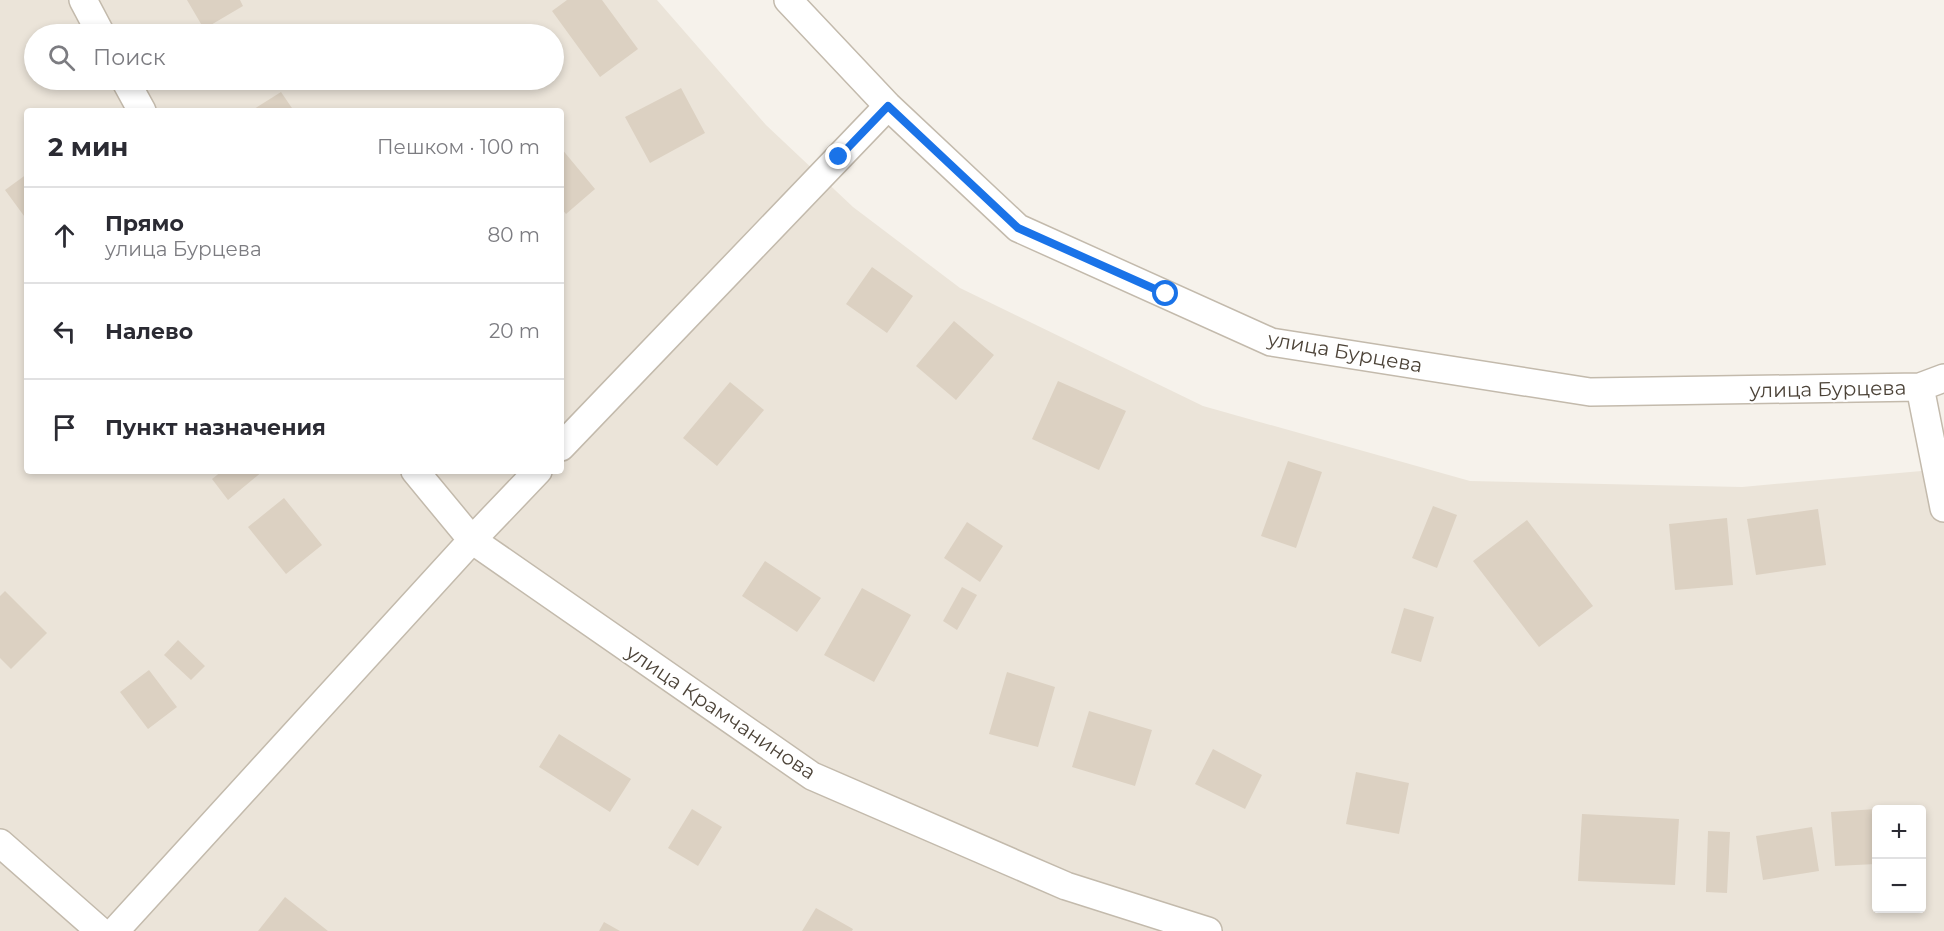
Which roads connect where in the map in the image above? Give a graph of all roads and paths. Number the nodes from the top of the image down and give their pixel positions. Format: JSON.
{"nodes":[{"id":1,"x":83,"y":0,"type":"edge"},
{"id":2,"x":788,"y":0,"type":"edge"},
{"id":3,"x":96,"y":24,"type":"edge"},
{"id":4,"x":130,"y":90,"type":"edge"},
{"id":5,"x":888,"y":106,"type":"junction"},
{"id":6,"x":140,"y":108,"type":"edge"},
{"id":7,"x":1932,"y":383,"type":"edge"},
{"id":8,"x":564,"y":444,"type":"edge"},
{"id":9,"x":417,"y":474,"type":"edge"},
{"id":10,"x":535,"y":474,"type":"edge"},
{"id":11,"x":1944,"y":508,"type":"edge"},
{"id":12,"x":472,"y":540,"type":"junction"},
{"id":13,"x":0,"y":843,"type":"edge"},
{"id":14,"x":100,"y":931,"type":"edge"},
{"id":15,"x":115,"y":931,"type":"edge"},
{"id":16,"x":1208,"y":931,"type":"edge"}],
"edges":[{"from":1,"to":3,"type":"street"},
{"from":2,"to":5,"type":"street","name":"улица Бурцева"},
{"from":4,"to":6,"type":"street"},
{"from":5,"to":7,"type":"street","name":"улица Бурцева"},
{"from":5,"to":8,"type":"street"},
{"from":7,"to":11,"type":"street"},
{"from":9,"to":12,"type":"street","name":"улица Крамчанинова"},
{"from":10,"to":12,"type":"street"},
{"from":12,"to":15,"type":"street"},
{"from":12,"to":16,"type":"street","name":"улица Крамчанинова"},
{"from":13,"to":14,"type":"street"}]}
